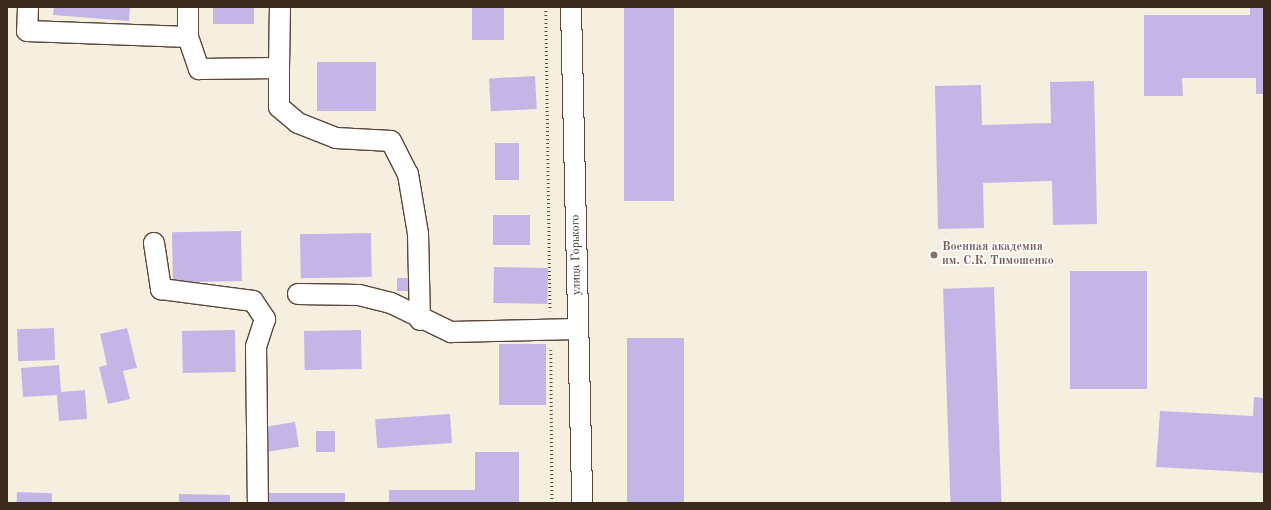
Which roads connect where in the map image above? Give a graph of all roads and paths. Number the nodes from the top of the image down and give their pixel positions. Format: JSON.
{"nodes":[{"id":1,"x":28,"y":7,"type":"edge"},
{"id":2,"x":188,"y":7,"type":"edge"},
{"id":3,"x":280,"y":7,"type":"edge"},
{"id":4,"x":546,"y":7,"type":"edge"},
{"id":5,"x":571,"y":7,"type":"edge"},
{"id":6,"x":188,"y":37,"type":"junction"},
{"id":7,"x":279,"y":68,"type":"junction"},
{"id":8,"x":154,"y":243,"type":"dead end"},
{"id":9,"x":298,"y":294,"type":"dead end"},
{"id":10,"x":420,"y":320,"type":"junction"},
{"id":11,"x":578,"y":329,"type":"junction"},
{"id":12,"x":550,"y":330,"type":"junction"},
{"id":13,"x":258,"y":503,"type":"edge"},
{"id":14,"x":552,"y":503,"type":"edge"},
{"id":15,"x":582,"y":503,"type":"edge"}],
"edges":[{"from":1,"to":6,"type":"street"},
{"from":2,"to":6,"type":"street"},
{"from":3,"to":7,"type":"street"},
{"from":4,"to":12,"type":"path"},
{"from":5,"to":11,"type":"street","name":"улица Горького"},
{"from":6,"to":7,"type":"street"},
{"from":7,"to":10,"type":"street"},
{"from":8,"to":13,"type":"street"},
{"from":9,"to":10,"type":"street"},
{"from":10,"to":12,"type":"street"},
{"from":11,"to":12,"type":"street"},
{"from":11,"to":15,"type":"street","name":"улица Горького"},
{"from":12,"to":14,"type":"path"}]}
